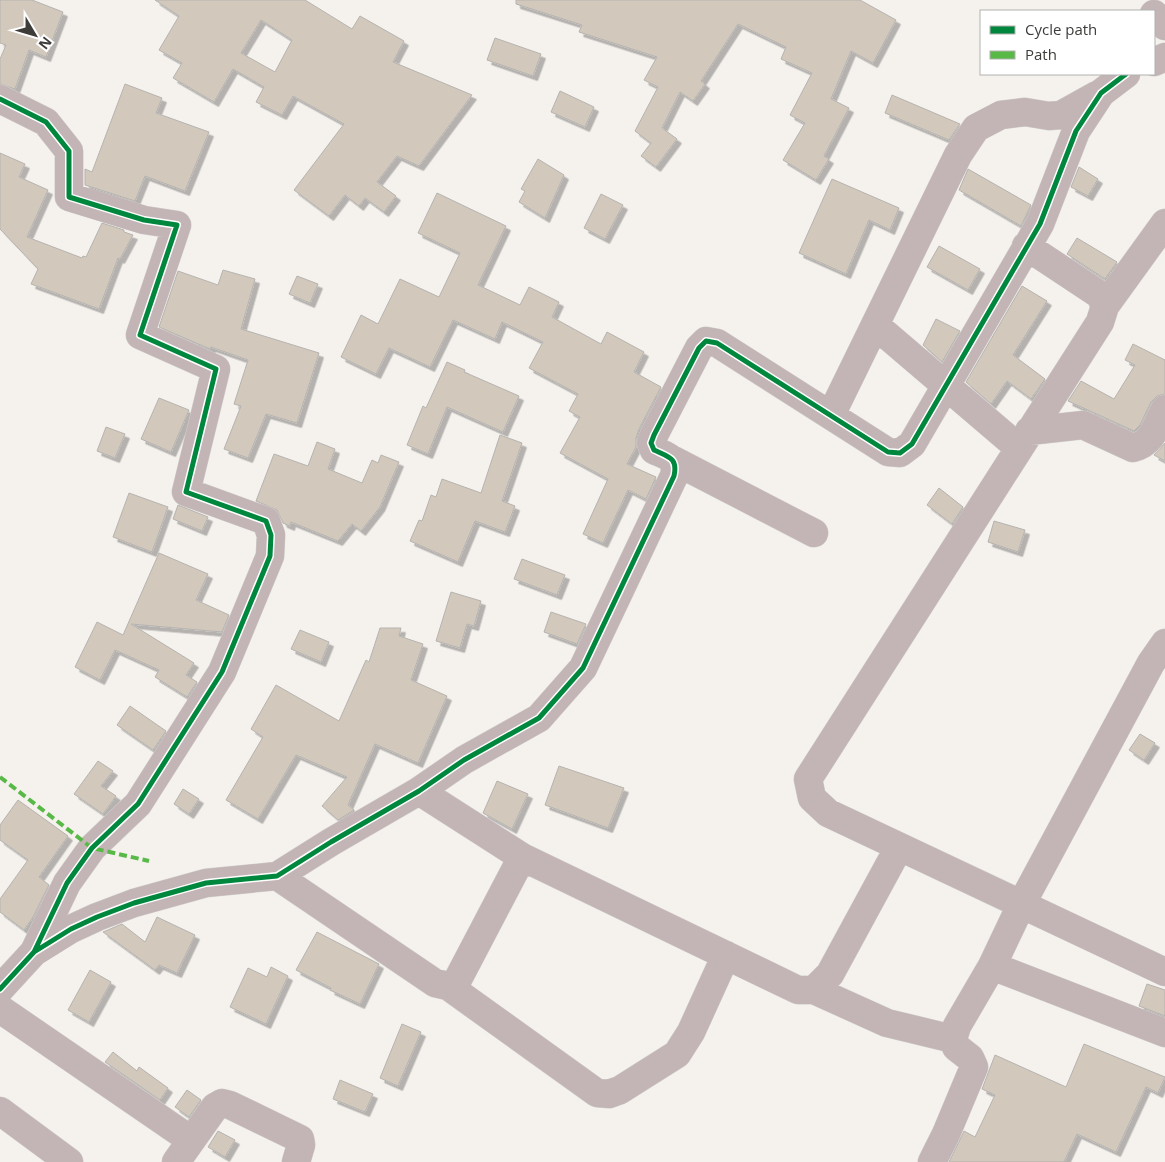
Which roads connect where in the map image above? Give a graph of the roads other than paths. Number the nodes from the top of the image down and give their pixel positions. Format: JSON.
{"nodes":[{"id":1,"x":1143,"y":0,"type":"edge"},
{"id":2,"x":1151,"y":10,"type":"edge"},
{"id":3,"x":1155,"y":14,"type":"edge"},
{"id":4,"x":1165,"y":26,"type":"edge"},
{"id":5,"x":1125,"y":75,"type":"edge"},
{"id":6,"x":1101,"y":93,"type":"junction"},
{"id":7,"x":0,"y":100,"type":"edge"},
{"id":8,"x":1165,"y":223,"type":"edge"},
{"id":9,"x":1026,"y":246,"type":"junction"},
{"id":10,"x":1105,"y":306,"type":"junction"},
{"id":11,"x":875,"y":325,"type":"junction"},
{"id":12,"x":946,"y":385,"type":"junction"},
{"id":13,"x":1165,"y":409,"type":"edge"},
{"id":14,"x":831,"y":415,"type":"junction"},
{"id":15,"x":1024,"y":440,"type":"junction"},
{"id":16,"x":673,"y":460,"type":"junction"},
{"id":17,"x":814,"y":533,"type":"dead end"},
{"id":18,"x":1160,"y":658,"type":"edge"},
{"id":19,"x":419,"y":791,"type":"junction"},
{"id":20,"x":900,"y":847,"type":"junction"},
{"id":21,"x":522,"y":857,"type":"junction"},
{"id":22,"x":277,"y":876,"type":"junction"},
{"id":23,"x":1021,"y":904,"type":"junction"},
{"id":24,"x":34,"y":952,"type":"junction"},
{"id":25,"x":726,"y":955,"type":"junction"},
{"id":26,"x":992,"y":966,"type":"junction"},
{"id":27,"x":1165,"y":972,"type":"edge"},
{"id":28,"x":448,"y":986,"type":"junction"},
{"id":29,"x":0,"y":989,"type":"edge"},
{"id":30,"x":814,"y":990,"type":"junction"},
{"id":31,"x":0,"y":1009,"type":"edge"},
{"id":32,"x":1165,"y":1033,"type":"edge"},
{"id":33,"x":953,"y":1039,"type":"junction"},
{"id":34,"x":0,"y":1111,"type":"edge"},
{"id":35,"x":191,"y":1140,"type":"junction"},
{"id":36,"x":69,"y":1162,"type":"edge"},
{"id":37,"x":176,"y":1162,"type":"edge"},
{"id":38,"x":296,"y":1162,"type":"edge"},
{"id":39,"x":932,"y":1162,"type":"edge"}],
"edges":[{"from":1,"to":2,"type":"street"},
{"from":3,"to":4,"type":"street"},
{"from":5,"to":6,"type":"street"},
{"from":6,"to":9,"type":"street"},
{"from":6,"to":11,"type":"street"},
{"from":7,"to":24,"type":"street"},
{"from":8,"to":10,"type":"street"},
{"from":9,"to":10,"type":"street"},
{"from":9,"to":12,"type":"street"},
{"from":10,"to":15,"type":"street"},
{"from":11,"to":12,"type":"street"},
{"from":11,"to":14,"type":"street"},
{"from":12,"to":14,"type":"street"},
{"from":12,"to":15,"type":"street"},
{"from":13,"to":15,"type":"street"},
{"from":14,"to":16,"type":"street"},
{"from":15,"to":20,"type":"street"},
{"from":16,"to":17,"type":"street"},
{"from":16,"to":19,"type":"street"},
{"from":18,"to":23,"type":"street"},
{"from":19,"to":21,"type":"street"},
{"from":19,"to":22,"type":"street"},
{"from":20,"to":23,"type":"street"},
{"from":20,"to":30,"type":"street"},
{"from":21,"to":25,"type":"street"},
{"from":21,"to":28,"type":"street"},
{"from":22,"to":24,"type":"street"},
{"from":22,"to":28,"type":"street"},
{"from":23,"to":26,"type":"street"},
{"from":23,"to":27,"type":"street"},
{"from":24,"to":29,"type":"street"},
{"from":25,"to":28,"type":"street"},
{"from":25,"to":30,"type":"street"},
{"from":26,"to":32,"type":"street"},
{"from":26,"to":33,"type":"street"},
{"from":30,"to":33,"type":"street"},
{"from":31,"to":35,"type":"street"},
{"from":33,"to":39,"type":"street"},
{"from":34,"to":36,"type":"street"},
{"from":35,"to":37,"type":"street"},
{"from":35,"to":38,"type":"street"}]}
